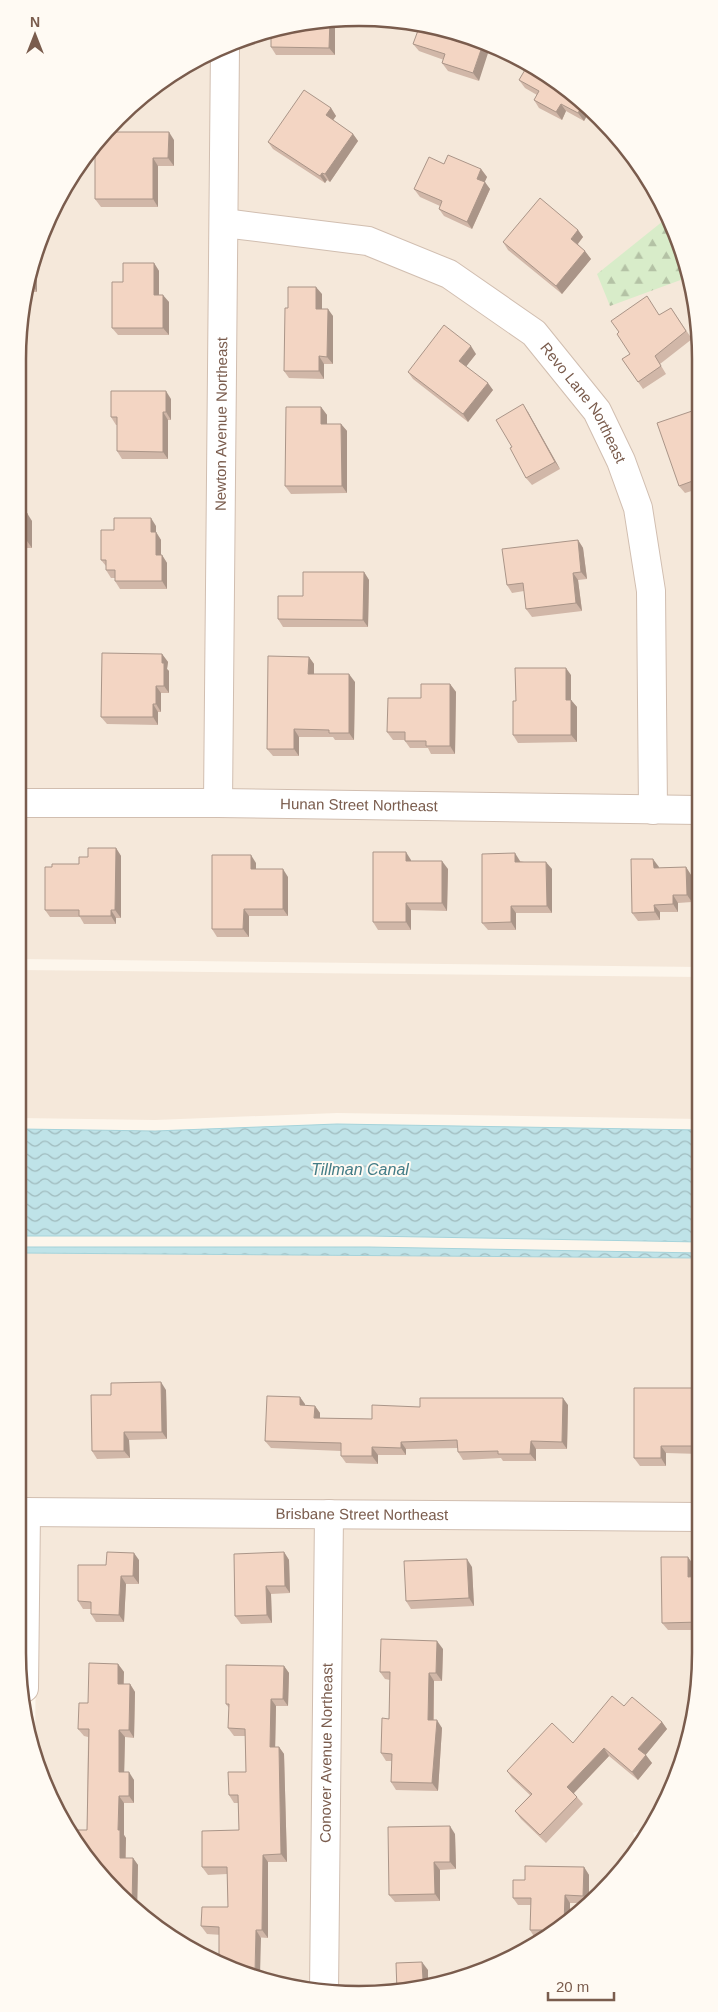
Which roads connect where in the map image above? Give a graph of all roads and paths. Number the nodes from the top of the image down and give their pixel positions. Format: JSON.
{"nodes":[{"id":1,"x":225,"y":55,"type":"edge"},
{"id":2,"x":224,"y":223,"type":"junction"},
{"id":3,"x":26,"y":803,"type":"edge"},
{"id":4,"x":218,"y":803,"type":"junction"},
{"id":5,"x":653,"y":810,"type":"junction"},
{"id":6,"x":692,"y":810,"type":"edge"},
{"id":7,"x":26,"y":1512,"type":"edge"},
{"id":8,"x":329,"y":1514,"type":"junction"},
{"id":9,"x":692,"y":1517,"type":"edge"},
{"id":10,"x":324,"y":1984,"type":"edge"}],
"edges":[{"from":1,"to":2,"type":"street","name":"Newton Avenue Northeast"},
{"from":2,"to":4,"type":"street","name":"Newton Avenue Northeast"},
{"from":2,"to":5,"type":"street","name":"Revo Lane Northeast"},
{"from":3,"to":4,"type":"street","name":"Hunan Street Northeast"},
{"from":4,"to":5,"type":"street","name":"Hunan Street Northeast"},
{"from":5,"to":6,"type":"street","name":"Hunan Street Northeast"},
{"from":7,"to":8,"type":"street","name":"Brisbane Street Northeast"},
{"from":8,"to":9,"type":"street","name":"Brisbane Street Northeast"},
{"from":8,"to":10,"type":"street","name":"Conover Avenue Northeast"}]}
